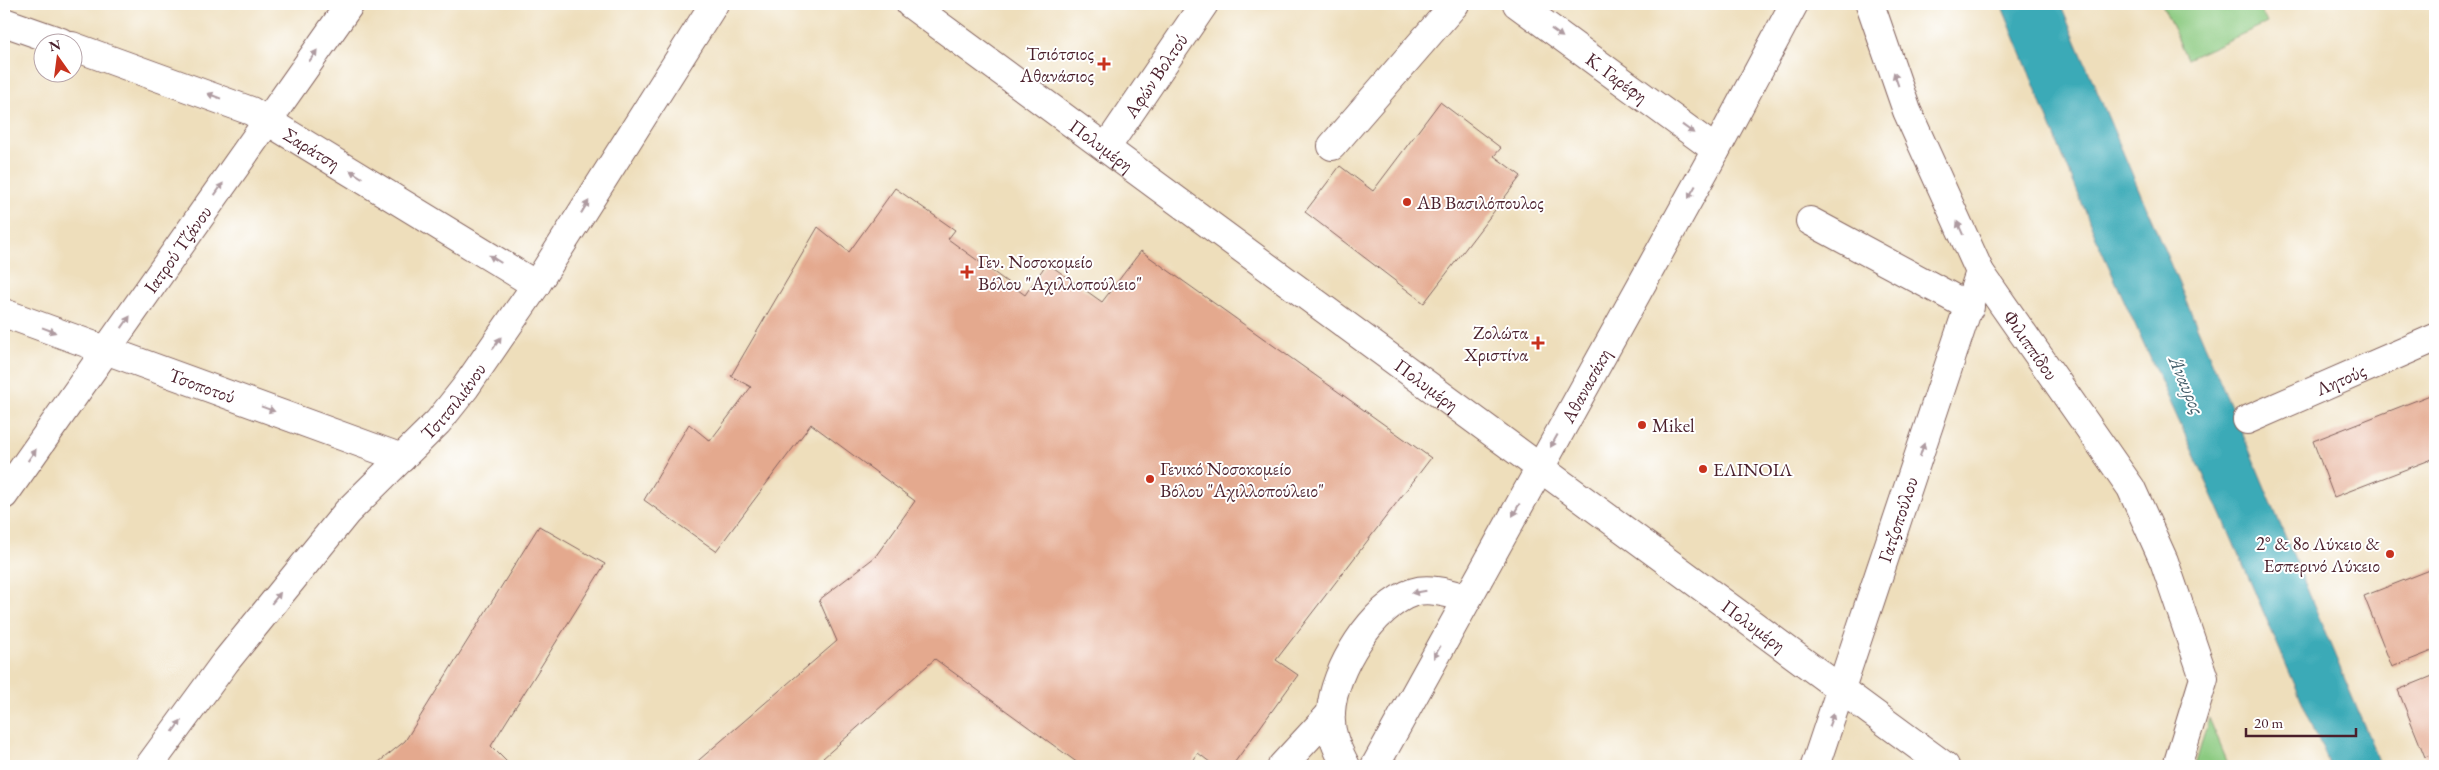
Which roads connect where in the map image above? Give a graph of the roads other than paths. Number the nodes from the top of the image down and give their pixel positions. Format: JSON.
{"nodes":[{"id":1,"x":350,"y":4,"type":"edge"},
{"id":2,"x":714,"y":4,"type":"edge"},
{"id":3,"x":910,"y":4,"type":"edge"},
{"id":4,"x":1204,"y":4,"type":"edge"},
{"id":5,"x":1455,"y":4,"type":"edge"},
{"id":6,"x":1517,"y":4,"type":"edge"},
{"id":7,"x":1794,"y":4,"type":"edge"},
{"id":8,"x":1870,"y":4,"type":"edge"},
{"id":9,"x":4,"y":22,"type":"edge"},
{"id":10,"x":32,"y":32,"type":"edge"},
{"id":11,"x":82,"y":50,"type":"edge"},
{"id":12,"x":268,"y":120,"type":"junction"},
{"id":13,"x":1332,"y":146,"type":"dead end"},
{"id":14,"x":1106,"y":148,"type":"junction"},
{"id":15,"x":1716,"y":150,"type":"junction"},
{"id":16,"x":1810,"y":221,"type":"dead end"},
{"id":17,"x":1980,"y":272,"type":"junction"},
{"id":18,"x":536,"y":285,"type":"junction"},
{"id":19,"x":1970,"y":307,"type":"junction"},
{"id":20,"x":4,"y":313,"type":"edge"},
{"id":21,"x":2435,"y":338,"type":"edge"},
{"id":22,"x":105,"y":351,"type":"junction"},
{"id":23,"x":2247,"y":420,"type":"dead end"},
{"id":24,"x":402,"y":458,"type":"junction"},
{"id":25,"x":1539,"y":467,"type":"junction"},
{"id":26,"x":4,"y":494,"type":"edge"},
{"id":27,"x":1466,"y":598,"type":"junction"},
{"id":28,"x":1842,"y":690,"type":"junction"},
{"id":29,"x":1331,"y":714,"type":"junction"},
{"id":30,"x":149,"y":766,"type":"edge"},
{"id":31,"x":1282,"y":766,"type":"edge"},
{"id":32,"x":1346,"y":766,"type":"edge"},
{"id":33,"x":1374,"y":766,"type":"edge"},
{"id":34,"x":1815,"y":766,"type":"edge"},
{"id":35,"x":1945,"y":766,"type":"edge"},
{"id":36,"x":2177,"y":766,"type":"edge"}],
"edges":[{"from":12,"to":1,"type":"street","name":"Ιατρού Τζάνου","one_way":true},
{"from":18,"to":2,"type":"street","name":"Τσιτσιλιάνου","one_way":true},
{"from":3,"to":14,"type":"street","name":"Πολυμέρη"},
{"from":4,"to":14,"type":"street","name":"Αφών Βολτού"},
{"from":5,"to":13,"type":"street"},
{"from":6,"to":15,"type":"street","name":"Κ. Γαρέφη","one_way":true},
{"from":7,"to":15,"type":"street","name":"Αθανασάκη"},
{"from":17,"to":8,"type":"street","name":"Φιλιππίδου","one_way":true},
{"from":9,"to":10,"type":"street"},
{"from":12,"to":11,"type":"street","name":"Σαράτση","one_way":true},
{"from":18,"to":12,"type":"street","name":"Σαράτση","one_way":true},
{"from":22,"to":12,"type":"street","name":"Ιατρού Τζάνου","one_way":true},
{"from":14,"to":25,"type":"street","name":"Πολυμέρη"},
{"from":15,"to":25,"type":"street","name":"Αθανασάκη","one_way":true},
{"from":16,"to":19,"type":"street"},
{"from":17,"to":19,"type":"street","name":"Γατζοπούλου"},
{"from":17,"to":36,"type":"street","name":"Φιλιππίδου"},
{"from":24,"to":18,"type":"street","name":"Τσιτσιλιάνου","one_way":true},
{"from":28,"to":19,"type":"street","name":"Γατζοπούλου","one_way":true},
{"from":20,"to":22,"type":"street","name":"Τσοποτού","one_way":true},
{"from":21,"to":23,"type":"street","name":"Λητούς"},
{"from":22,"to":24,"type":"street","name":"Τσοποτού","one_way":true},
{"from":26,"to":22,"type":"street","name":"Ιατρού Τζάνου","one_way":true},
{"from":30,"to":24,"type":"street","name":"Τσιτσιλιάνου","one_way":true},
{"from":25,"to":27,"type":"street","name":"Αθανασάκη","one_way":true},
{"from":25,"to":28,"type":"street","name":"Πολυμέρη"},
{"from":27,"to":29,"type":"street","one_way":true},
{"from":27,"to":33,"type":"street","name":"Αθανασάκη","one_way":true},
{"from":34,"to":28,"type":"street","name":"Γατζοπούλου","one_way":true},
{"from":28,"to":35,"type":"street","name":"Πολυμέρη"},
{"from":29,"to":31,"type":"street"},
{"from":29,"to":32,"type":"street"}]}
